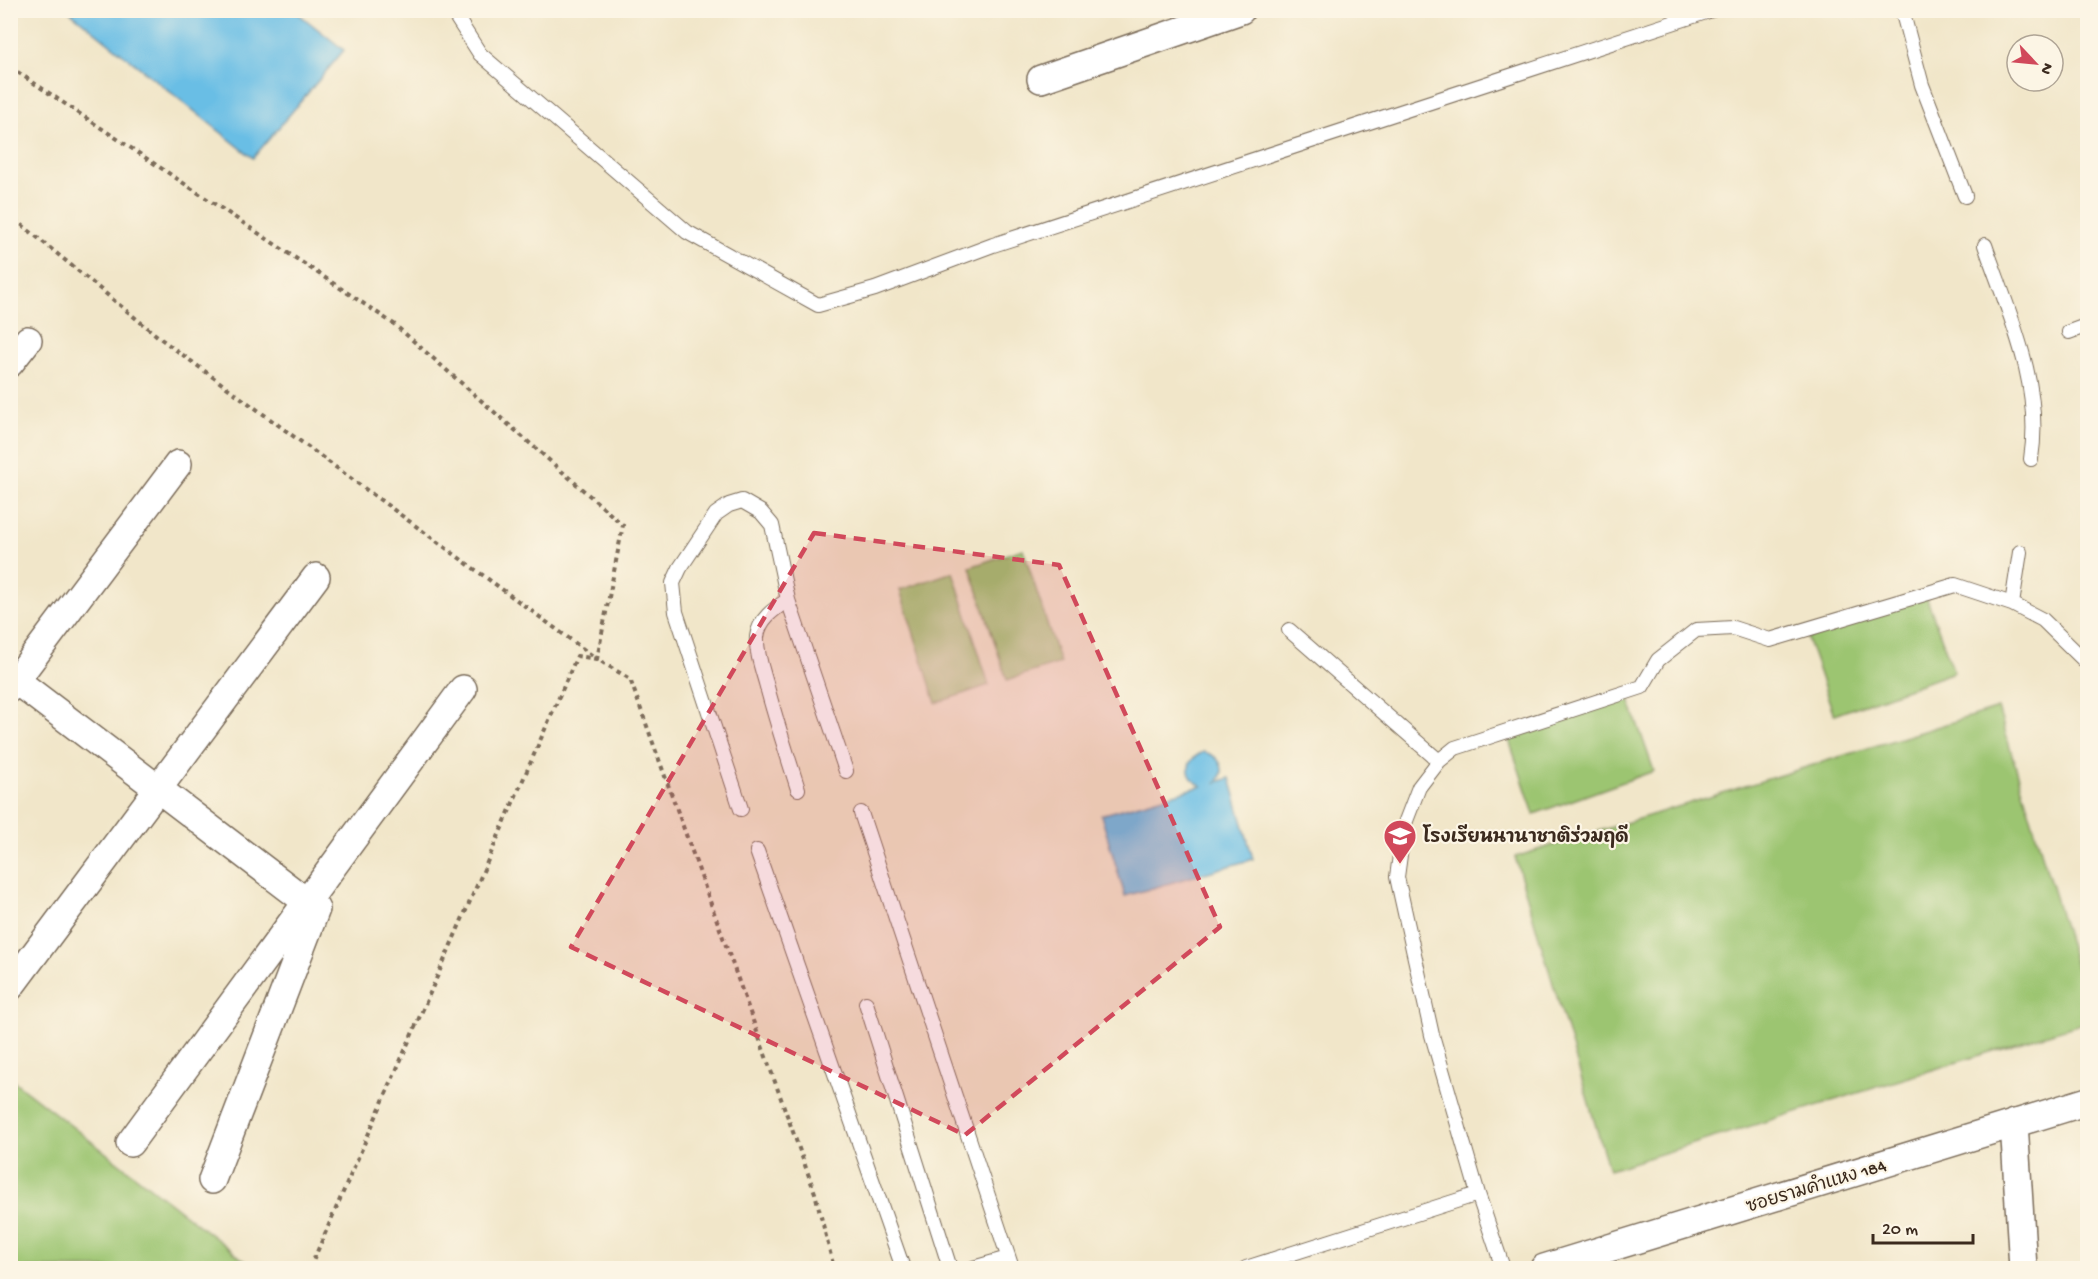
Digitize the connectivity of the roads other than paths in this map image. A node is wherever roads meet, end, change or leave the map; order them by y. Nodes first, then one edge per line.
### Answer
1 (455, 10) edge
2 (1241, 10) edge
3 (1712, 10) edge
4 (1902, 10) edge
5 (1041, 79) dead end
6 (1965, 196) dead end
7 (1985, 245) dead end
8 (2088, 325) edge
9 (2069, 332) dead end
10 (28, 340) dead end
11 (10, 363) edge
12 (2031, 459) dead end
13 (178, 464) dead end
14 (2020, 552) dead end
15 (316, 577) dead end
16 (788, 600) junction
17 (2012, 604) junction
18 (1289, 630) dead end
19 (2088, 664) edge
20 (12, 681) edge
21 (463, 689) dead end
22 (1439, 760) junction
23 (846, 771) dead end
24 (158, 789) junction
25 (798, 789) dead end
26 (741, 809) dead end
27 (861, 813) dead end
28 (757, 851) dead end
29 (307, 902) junction
30 (10, 987) edge
31 (866, 1003) dead end
32 (2088, 1101) edge
33 (2014, 1123) junction
34 (130, 1143) dead end
35 (212, 1180) dead end
36 (1478, 1194) junction
37 (1010, 1263) edge
38 (903, 1269) edge
39 (950, 1269) edge
40 (974, 1269) edge
41 (1246, 1269) edge
42 (1503, 1269) edge
43 (1544, 1269) edge
44 (2023, 1269) edge

1 - 3 lane
2 - 5 street
4 - 6 lane
7 - 12 lane
8 - 9 lane
10 - 11 street
13 - 20 street
14 - 17 lane
15 - 24 street
16 - 23 lane
16 - 25 lane
16 - 26 lane
17 - 19 lane
17 - 22 lane
18 - 22 lane
20 - 24 street
21 - 29 street
22 - 36 lane
24 - 29 street
24 - 30 street
27 - 37 lane
28 - 38 lane
29 - 34 street
29 - 35 street
31 - 39 lane
32 - 33 street, ซอยรามคำแหง 184
33 - 43 street, ซอยรามคำแหง 184
33 - 44 street
36 - 41 lane
36 - 42 lane
37 - 40 lane

